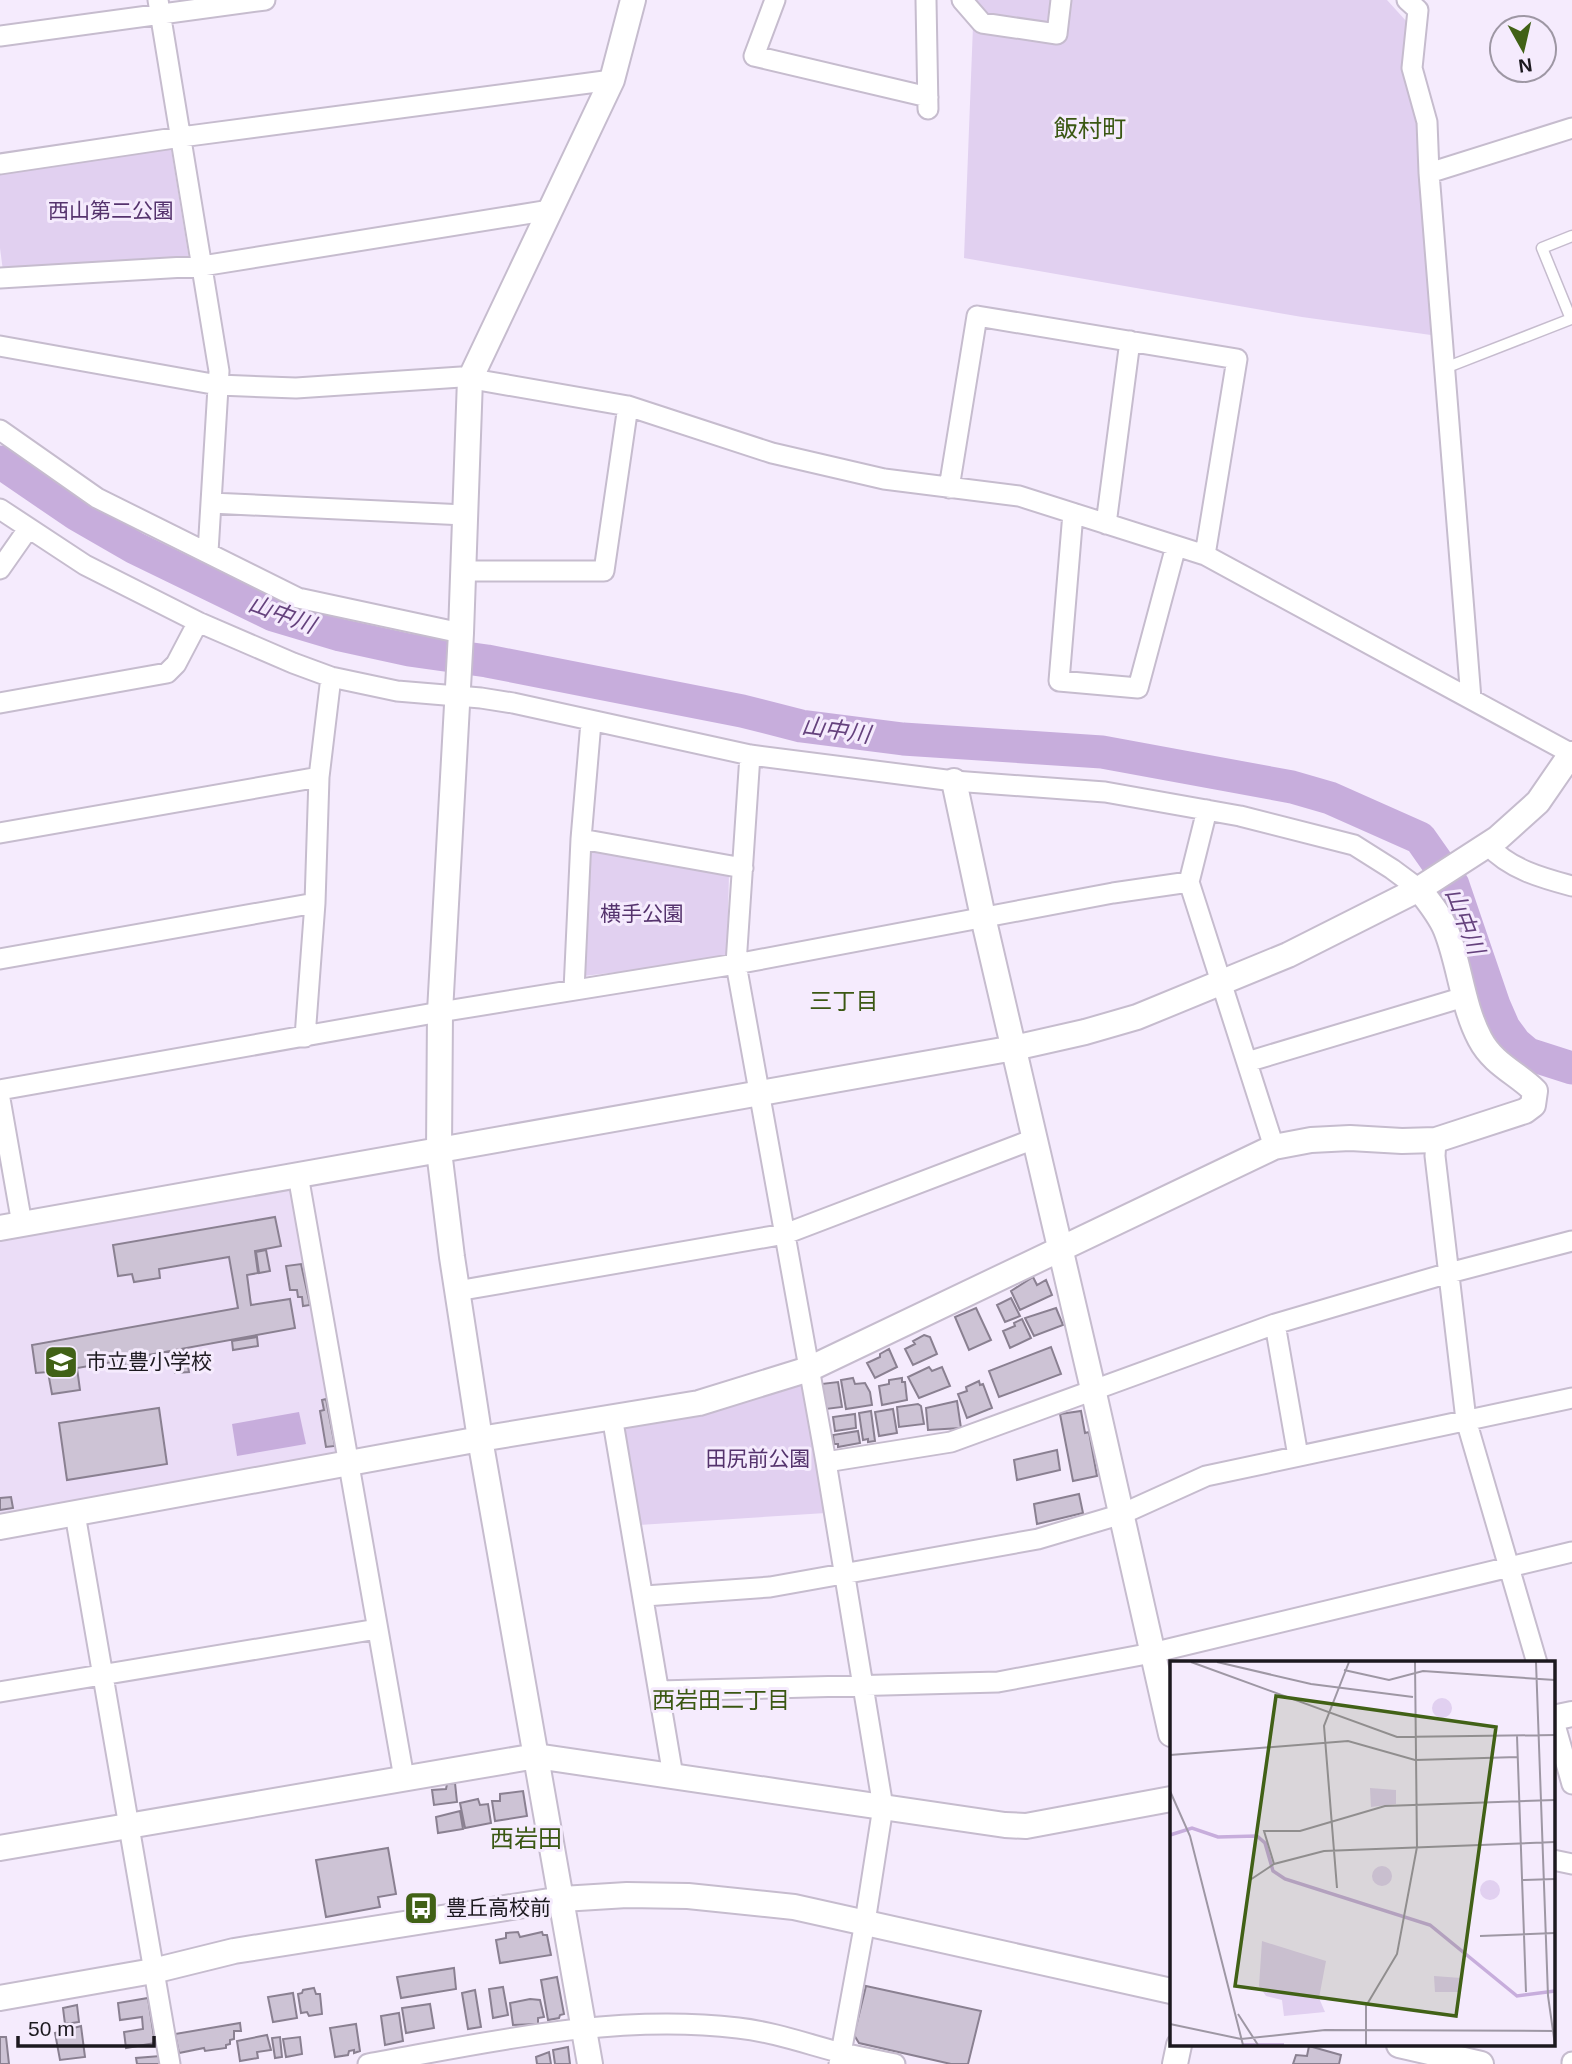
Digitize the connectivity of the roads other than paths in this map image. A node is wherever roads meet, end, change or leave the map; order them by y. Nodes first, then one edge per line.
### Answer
1 (265, 0) edge
2 (633, 0) edge
3 (775, 0) edge
4 (926, 0) edge
5 (962, 0) edge
6 (1061, 0) edge
7 (1407, 0) edge
8 (160, 7) edge
9 (0, 36) edge
10 (612, 80) junction
11 (1572, 128) edge
12 (181, 136) junction
13 (0, 164) edge
14 (1429, 173) junction
15 (550, 210) junction
16 (1572, 236) edge
17 (202, 266) junction
18 (0, 278) edge
19 (1130, 341) junction
20 (0, 346) edge
21 (1445, 368) junction
22 (470, 379) junction
23 (218, 385) junction
24 (628, 406) junction
25 (0, 430) edge
26 (950, 488) junction
27 (211, 503) junction
28 (0, 509) edge
29 (1073, 513) junction
30 (465, 515) junction
31 (1106, 524) junction
32 (28, 529) junction
33 (1175, 546) junction
34 (208, 552) junction
35 (1205, 555) junction
36 (0, 569) edge
37 (463, 571) junction
38 (198, 622) junction
39 (461, 636) junction
40 (331, 677) junction
41 (457, 693) junction
42 (1471, 699) junction
43 (0, 703) edge
44 (591, 722) junction
45 (1572, 754) edge
46 (750, 755) junction
47 (319, 777) junction
48 (954, 781) junction
49 (1207, 810) junction
50 (0, 833) edge
51 (581, 839) junction
52 (1488, 845) junction
53 (743, 868) junction
54 (1189, 882) junction
55 (1572, 886) edge
56 (1419, 889) junction
57 (315, 903) junction
58 (983, 917) junction
59 (0, 959) edge
60 (736, 964) junction
61 (1223, 983) junction
62 (574, 990) junction
63 (1464, 997) junction
64 (440, 1013) junction
65 (304, 1037) junction
66 (1014, 1048) junction
67 (1247, 1062) junction
68 (0, 1090) edge
69 (760, 1093) junction
70 (0, 1098) edge
71 (1034, 1139) junction
72 (1436, 1140) junction
73 (1274, 1147) junction
74 (439, 1150) junction
75 (298, 1175) junction
76 (11, 1226) edge
77 (785, 1234) junction
78 (1572, 1241) edge
79 (1059, 1250) junction
80 (1449, 1273) junction
81 (457, 1291) junction
82 (1275, 1324) junction
83 (809, 1369) junction
84 (1093, 1389) junction
85 (1572, 1398) edge
86 (612, 1416) junction
87 (1466, 1420) junction
88 (480, 1439) junction
89 (1298, 1456) junction
90 (826, 1462) junction
91 (349, 1465) junction
92 (75, 1514) junction
93 (1122, 1514) junction
94 (0, 1527) edge
95 (1572, 1552) edge
96 (1508, 1566) junction
97 (844, 1575) junction
98 (645, 1596) junction
99 (377, 1629) junction
100 (1152, 1653) junction
101 (1535, 1661) edge
102 (102, 1676) junction
103 (865, 1688) junction
104 (659, 1691) junction
105 (0, 1692) edge
106 (1572, 1714) edge
107 (1554, 1718) edge
108 (1554, 1721) edge
109 (1170, 1730) edge
110 (536, 1756) junction
111 (673, 1776) junction
112 (404, 1777) junction
113 (1572, 1783) edge
114 (1170, 1799) edge
115 (883, 1807) junction
116 (128, 1827) junction
117 (0, 1848) edge
118 (1554, 1860) edge
119 (1572, 1864) edge
120 (562, 1899) junction
121 (865, 1923) junction
122 (153, 1971) junction
123 (1170, 1991) edge
124 (0, 1998) edge
125 (584, 2027) junction
126 (1179, 2046) edge
127 (1403, 2046) edge
128 (452, 2056) edge
129 (840, 2058) edge
130 (170, 2064) edge
131 (368, 2064) edge
132 (590, 2064) edge
133 (894, 2064) edge
134 (1175, 2064) edge
135 (1481, 2064) edge

1 - 8 street
2 - 10 street
3 - 4 street
5 - 6 street
7 - 14 street
8 - 9 street
8 - 12 street
10 - 12 street
10 - 15 street
11 - 14 street
12 - 13 street
12 - 17 street
14 - 21 street
15 - 17 street
15 - 22 street
16 - 21 lane
17 - 18 street
17 - 23 street
19 - 26 street
19 - 31 street
19 - 35 street
20 - 23 street
21 - 42 street
22 - 23 street
22 - 24 street
22 - 30 street
23 - 27 street
24 - 26 street
24 - 37 street
25 - 34 street
26 - 29 street
27 - 30 street
27 - 34 street
28 - 32 street
29 - 31 street
29 - 33 street
30 - 37 street
31 - 33 street
32 - 36 street
32 - 38 street
33 - 35 street
34 - 39 street
35 - 42 street
37 - 39 street
38 - 40 street
38 - 43 street
39 - 41 street
40 - 41 street
40 - 47 street
41 - 44 street
41 - 64 street
42 - 45 street
44 - 46 street
44 - 51 street
45 - 52 street
46 - 48 street
46 - 53 street
47 - 50 street
47 - 57 street
48 - 49 street
48 - 58 street
49 - 54 street
49 - 56 street
51 - 53 street
51 - 62 street
52 - 55 street
52 - 56 street
53 - 60 street
54 - 58 street
54 - 61 street
56 - 61 street
56 - 63 street
57 - 59 street
57 - 65 street
58 - 60 street
58 - 66 street
60 - 62 street
60 - 69 street
61 - 66 street
61 - 67 street
62 - 64 street
63 - 67 street
63 - 72 street
64 - 65 street
64 - 74 street
65 - 68 street
66 - 69 street
66 - 71 street
67 - 73 street
69 - 74 street
69 - 77 street
70 - 76 street
71 - 77 street
71 - 79 street
72 - 73 street
72 - 80 street
73 - 79 street
74 - 75 street
74 - 81 street
75 - 76 street
75 - 91 street
77 - 81 street
77 - 83 street
78 - 80 street
79 - 83 street
79 - 84 street
80 - 82 street
80 - 87 street
81 - 88 street
82 - 84 street
82 - 89 street
83 - 86 street
83 - 90 street
84 - 90 street
84 - 93 street
85 - 87 street
86 - 88 street
86 - 98 street
87 - 89 street
87 - 96 street
88 - 91 street
88 - 110 street
89 - 93 street
90 - 97 street
91 - 92 street
91 - 99 street
92 - 94 street
92 - 102 street
93 - 97 street
93 - 100 street
95 - 96 street
96 - 100 street
96 - 101 street
97 - 98 street
97 - 103 street
98 - 104 street
99 - 102 street
99 - 112 street
100 - 103 street
100 - 109 street
102 - 105 street
102 - 116 street
103 - 104 street
103 - 115 street
104 - 111 street
106 - 107 street
108 - 113 street
110 - 111 street
110 - 112 street
110 - 120 street
111 - 115 street
112 - 116 street
114 - 115 street
115 - 121 street
116 - 117 street
116 - 122 street
118 - 119 street
120 - 121 street
120 - 122 street
120 - 125 street
121 - 123 street
121 - 129 street
122 - 124 street
122 - 130 street
125 - 128 street
125 - 129 street
125 - 132 street
126 - 134 street
127 - 135 street
128 - 131 street
129 - 133 street

